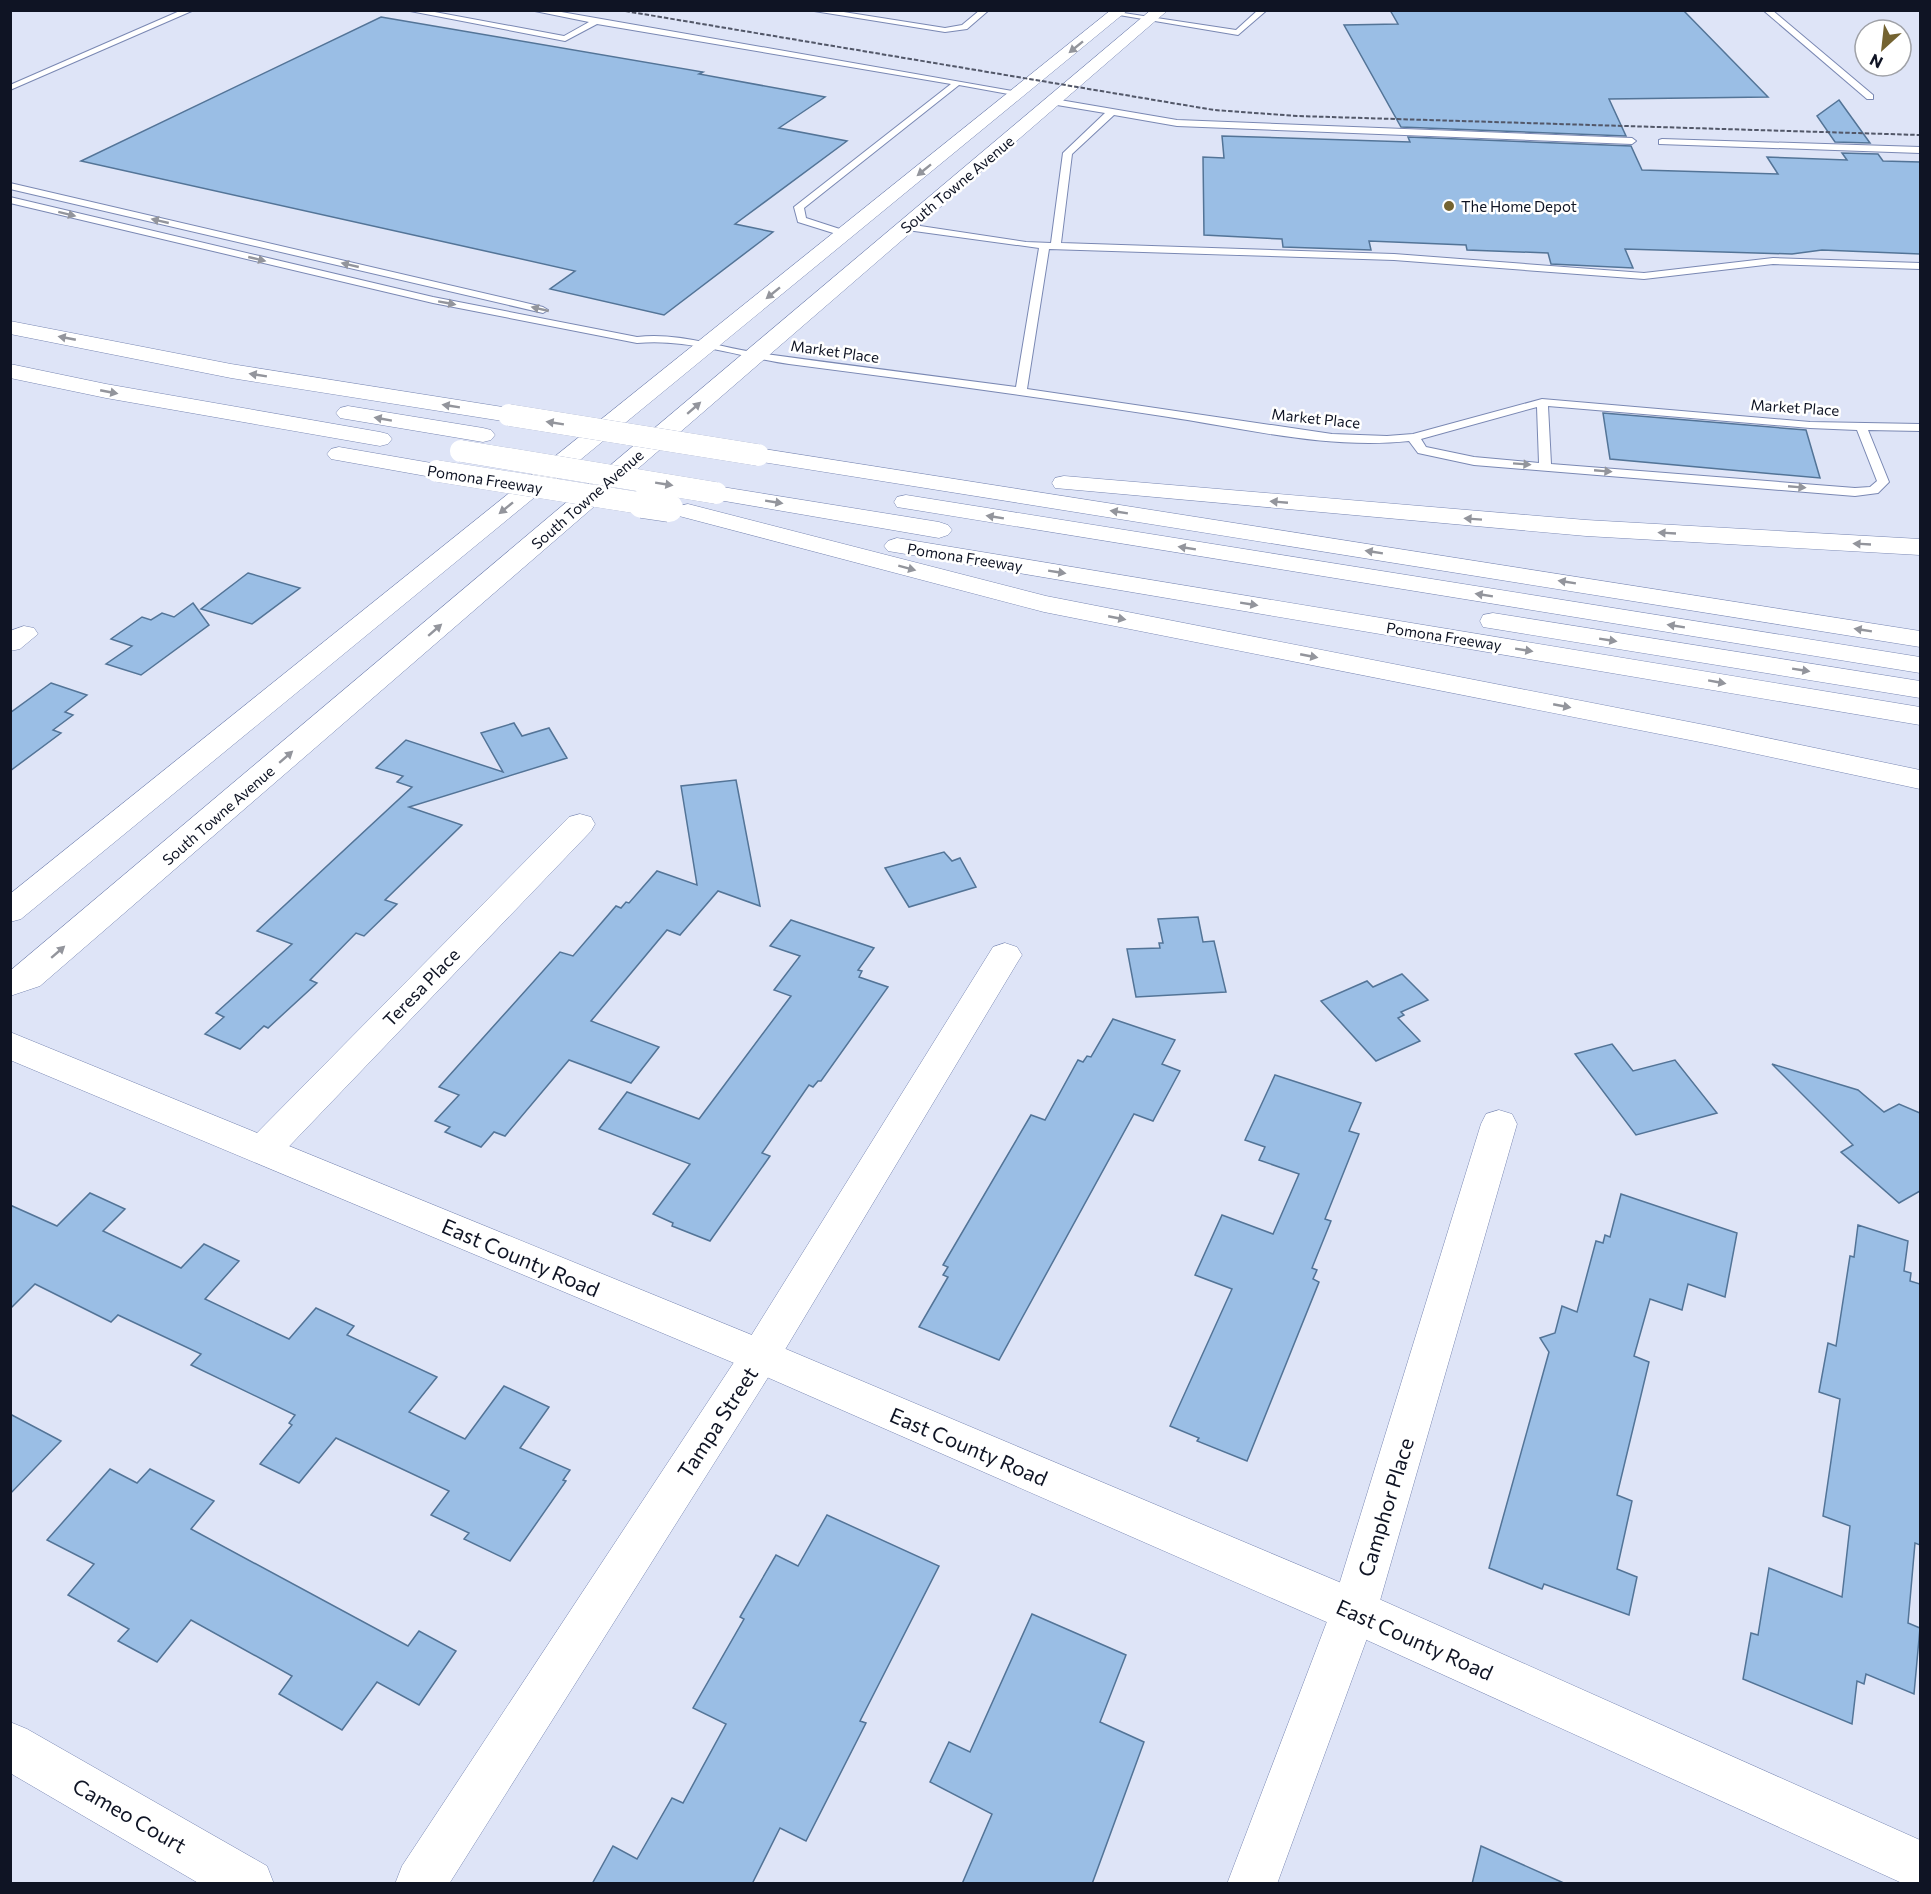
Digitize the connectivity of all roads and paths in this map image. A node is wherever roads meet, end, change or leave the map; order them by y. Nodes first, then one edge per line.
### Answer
1 (190, 10) edge
2 (409, 10) edge
3 (534, 10) edge
4 (812, 10) edge
5 (985, 10) edge
6 (1263, 10) edge
7 (1767, 10) edge
8 (1119, 12) edge
9 (1155, 15) edge
10 (596, 21) junction
11 (958, 82) junction
12 (10, 88) edge
13 (1020, 93) junction
14 (1870, 97) dead end
15 (1054, 102) junction
16 (1112, 112) junction
17 (1632, 141) dead end
18 (1662, 142) dead end
19 (1920, 150) edge
20 (10, 186) edge
21 (10, 200) edge
22 (907, 227) junction
23 (846, 234) junction
24 (1051, 245) junction
25 (1920, 266) edge
26 (603, 321) dead end
27 (10, 327) edge
28 (636, 328) dead end
29 (656, 338) junction
30 (708, 345) junction
31 (10, 351) edge
32 (755, 356) junction
33 (10, 371) edge
34 (10, 388) edge
35 (1021, 391) junction
36 (1542, 402) junction
37 (1861, 426) junction
38 (1920, 428) edge
39 (1414, 437) junction
40 (758, 455) junction
41 (1545, 465) junction
42 (688, 511) junction
43 (1920, 547) edge
44 (1920, 639) edge
45 (1920, 665) edge
46 (1920, 690) edge
47 (1920, 716) edge
48 (1920, 780) edge
49 (580, 824) dead end
50 (10, 911) edge
51 (1005, 955) dead end
52 (10, 984) edge
53 (10, 1045) edge
54 (1499, 1124) dead end
55 (263, 1150) junction
56 (760, 1356) junction
57 (1354, 1611) junction
58 (10, 1746) edge
59 (1920, 1865) edge
60 (249, 1884) edge
61 (420, 1884) edge
62 (1252, 1884) edge

1 - 12 lane
2 - 10 lane
3 - 10 lane
4 - 5 lane
6 - 9 lane
7 - 14 lane
8 - 9 lane
8 -> 13 main road, South Towne Avenue
9 - 15 main road, South Towne Avenue
10 - 11 lane
11 - 13 lane
11 - 23 lane
13 -> 23 main road, South Towne Avenue
15 - 16 lane
15 - 22 main road, South Towne Avenue
16 - 17 lane
16 - 24 lane
18 - 19 lane
26 -> 20 lane
21 -> 29 lane
22 - 24 lane
22 - 32 main road, South Towne Avenue
23 -> 30 main road, South Towne Avenue
24 - 25 lane
24 - 35 lane
40 -> 27 main road, bridge
28 - 29 lane
29 - 30 lane, Market Place
30 - 32 lane, Market Place
30 -> 50 main road, South Towne Avenue
45 -> 31 main road
32 - 35 lane, Market Place
52 -> 32 main road, South Towne Avenue
33 -> 46 main road, bridge
34 - 42 main road, Pomona Freeway, bridge
35 - 39 lane, Market Place
36 - 37 lane, Market Place
36 - 39 lane, Market Place
36 - 41 lane
37 - 38 lane, Market Place
41 -> 37 lane
39 -> 41 lane
43 -> 40 main road
44 -> 40 main road
42 -> 47 main road, Pomona Freeway
42 -> 48 main road
49 - 55 main road, Teresa Place
51 - 56 main road, Tampa Street
53 - 55 main road, East County Road
54 - 57 main road, Camphor Place
55 - 56 main road, East County Road
56 - 57 main road, East County Road
56 - 61 main road, Tampa Street
57 - 59 main road, East County Road
57 - 62 main road, Camphor Place
58 - 60 main road, Cameo Court

